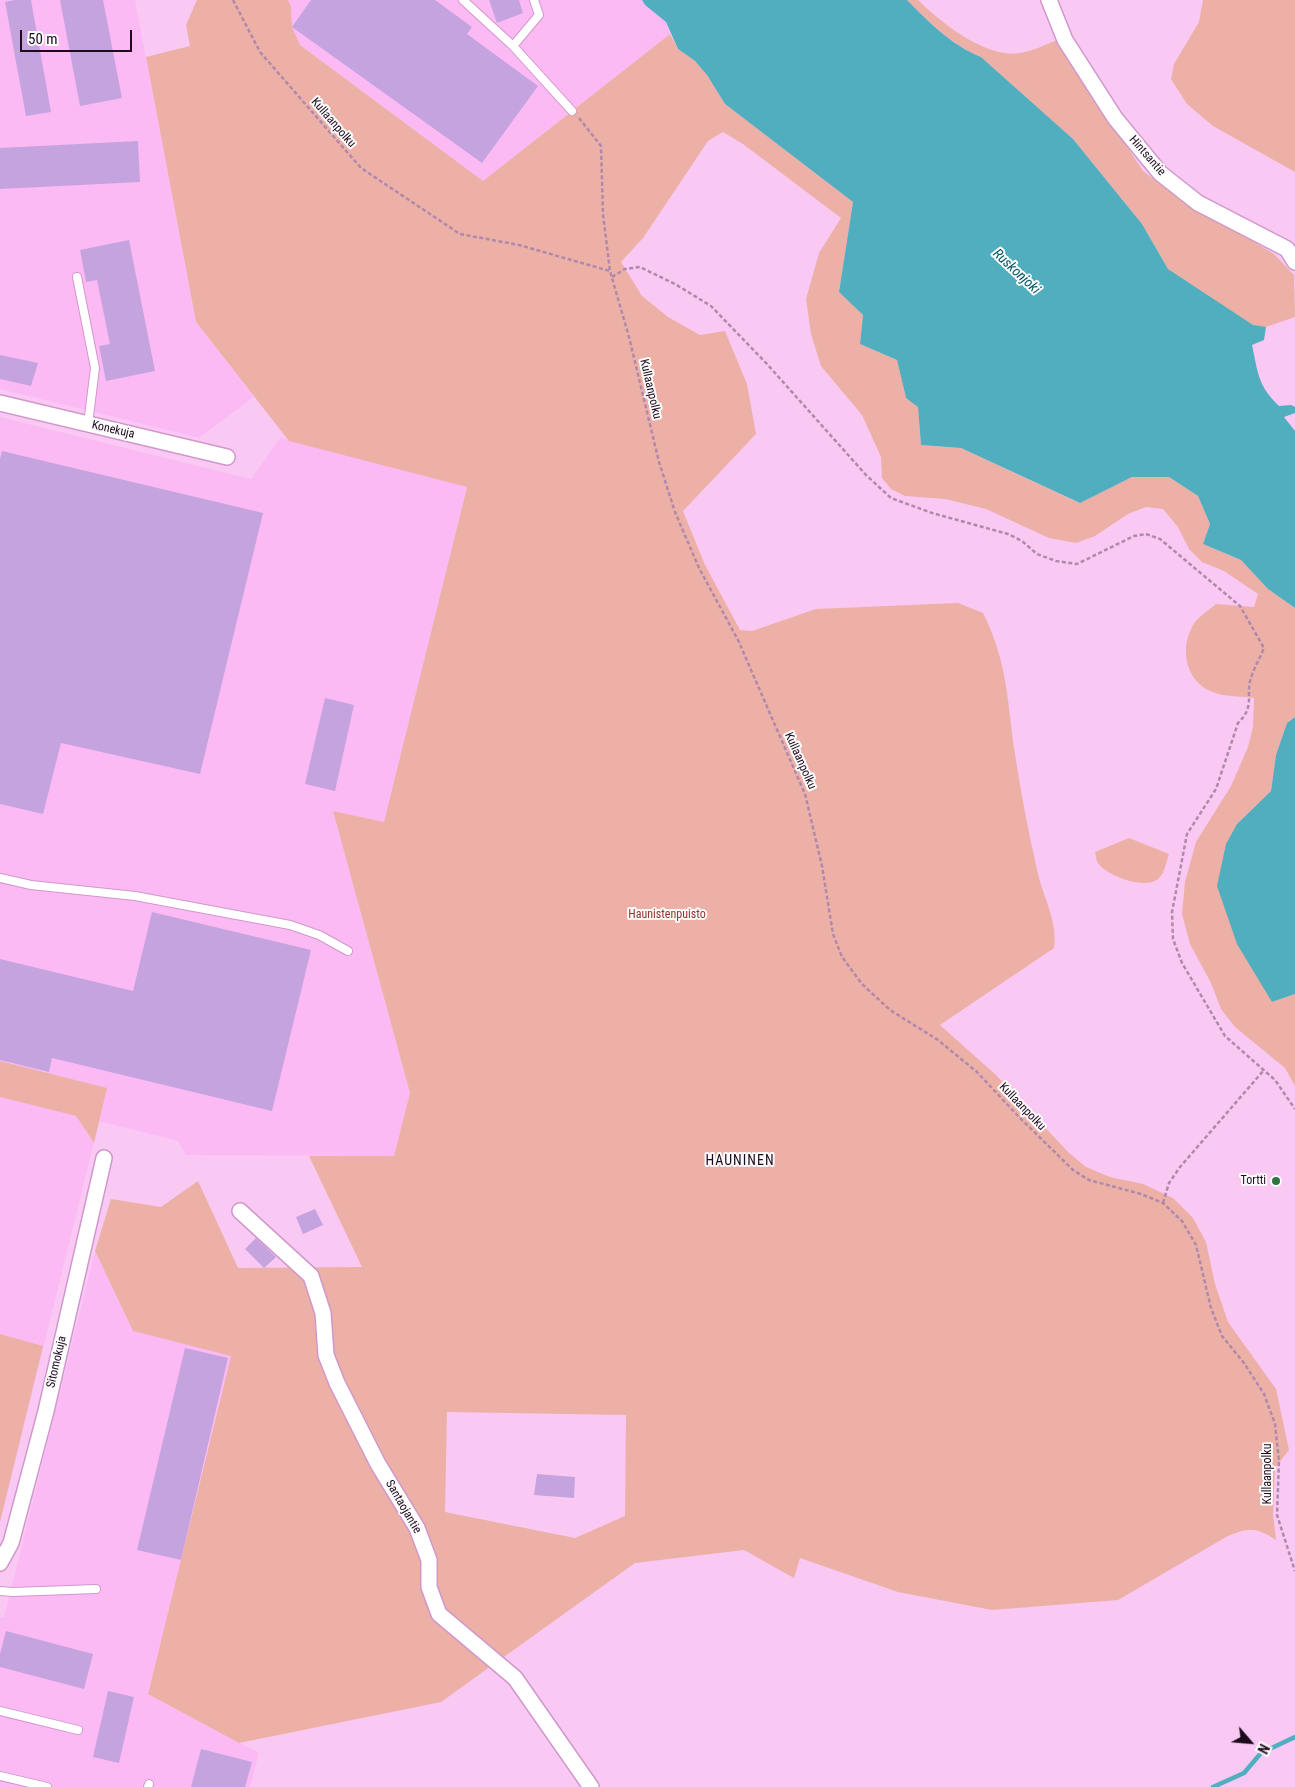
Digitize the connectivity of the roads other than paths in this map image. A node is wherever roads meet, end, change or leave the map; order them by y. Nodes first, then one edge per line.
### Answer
1 (463, 0) edge
2 (534, 0) edge
3 (1049, 0) edge
4 (513, 46) junction
5 (572, 111) road end
6 (1291, 247) edge
7 (1295, 262) edge
8 (77, 277) dead end
9 (0, 403) edge
10 (88, 424) junction
11 (227, 456) dead end
12 (0, 878) edge
13 (348, 950) dead end
14 (104, 1158) dead end
15 (240, 1211) dead end
16 (0, 1563) edge
17 (96, 1589) dead end
18 (0, 1591) edge
19 (0, 1711) edge
20 (78, 1730) dead end
21 (0, 1776) edge
22 (47, 1787) edge
23 (592, 1787) edge

1 - 4 lane
2 - 4 lane
3 - 6 street, Hintsantie
4 - 5 lane
6 - 7 street, Hintsantie
8 - 10 lane
9 - 10 street, Konekuja
10 - 11 street, Konekuja
12 - 13 lane
14 - 16 street, Sitomokuja
15 - 23 street, Santaojantie
17 - 18 lane
19 - 20 lane
21 - 22 lane

